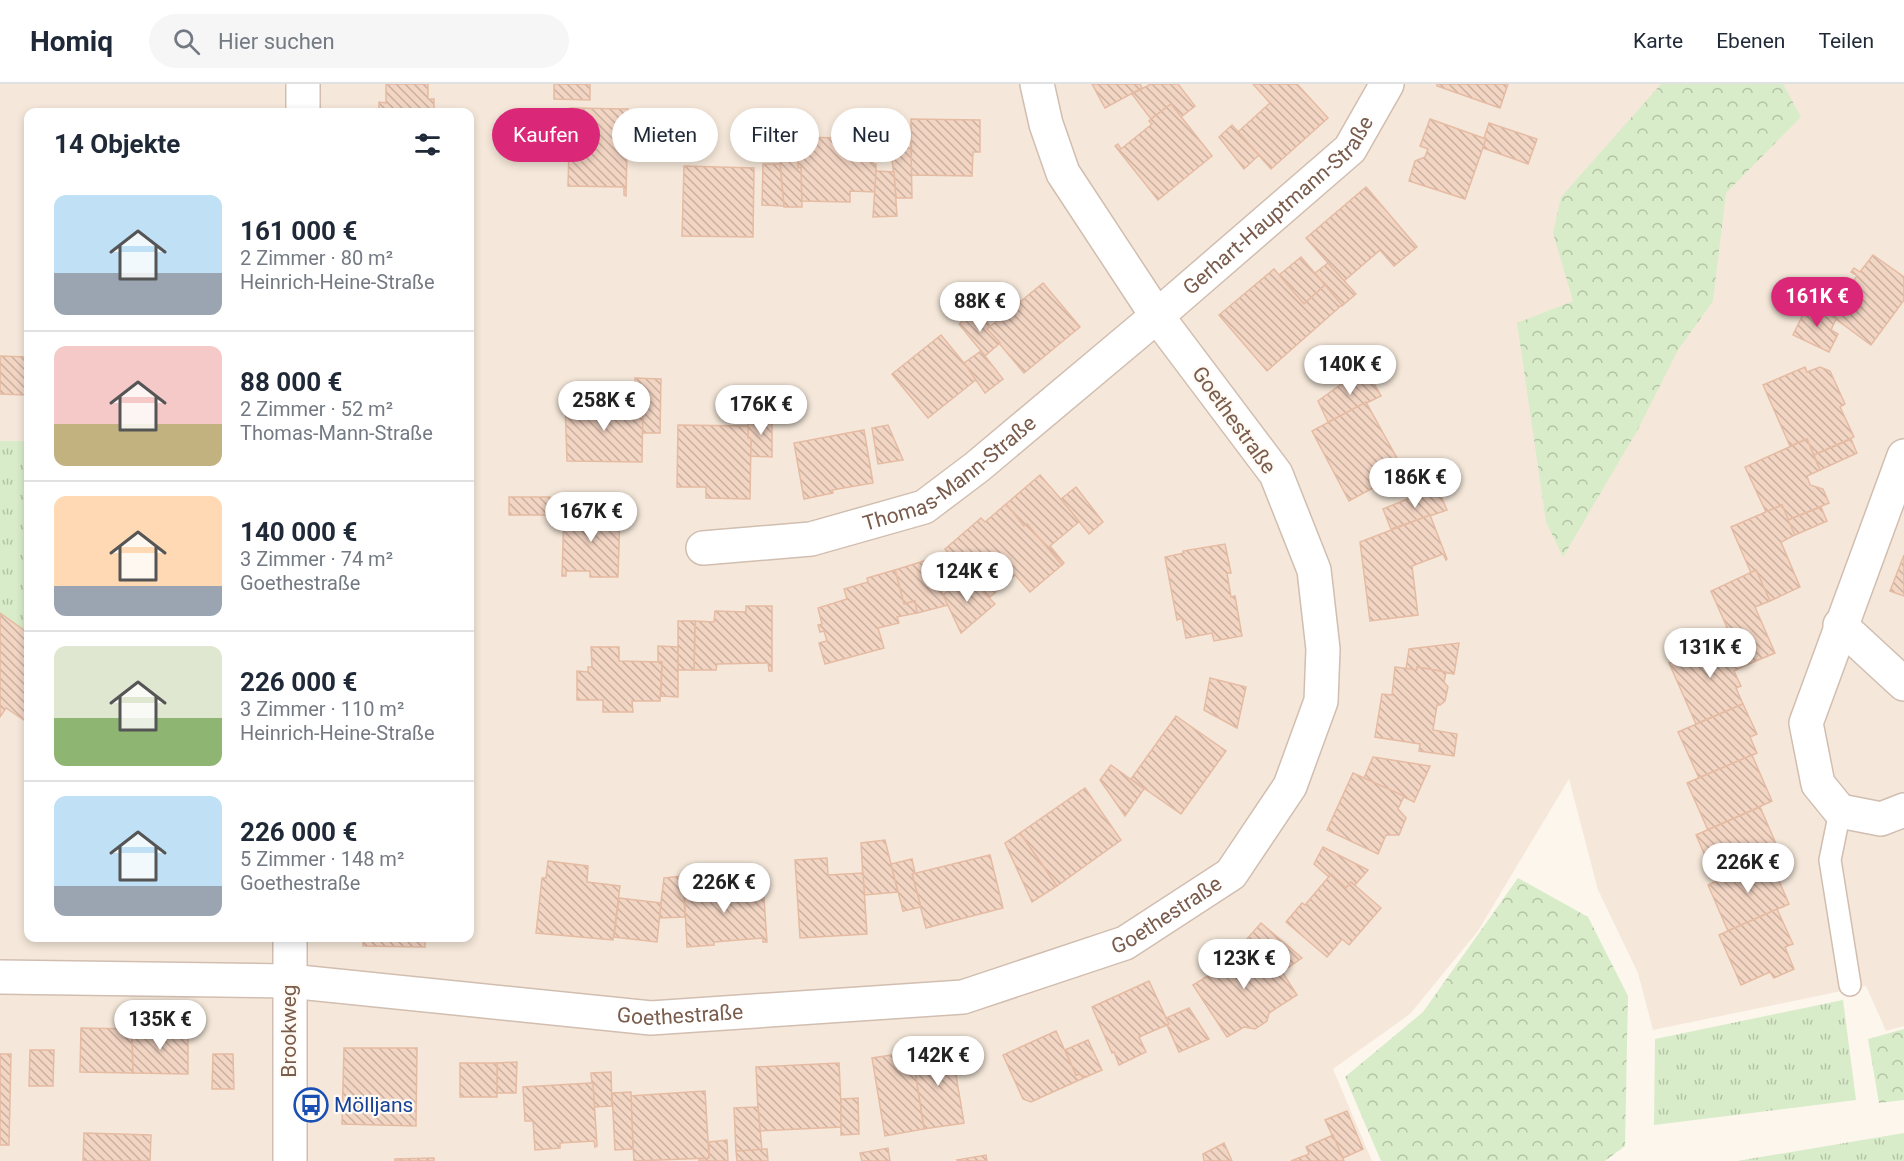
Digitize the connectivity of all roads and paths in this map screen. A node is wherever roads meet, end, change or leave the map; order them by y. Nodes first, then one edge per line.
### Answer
1 (303, 84) edge
2 (1037, 84) edge
3 (1387, 84) edge
4 (303, 108) edge
5 (1157, 316) junction
6 (1904, 456) edge
7 (703, 548) dead end
8 (1840, 625) junction
9 (1904, 684) edge
10 (1904, 810) edge
11 (1840, 812) junction
12 (290, 942) edge
13 (0, 977) edge
14 (290, 981) junction
15 (1851, 985) dead end
16 (290, 1161) edge

1 - 4 street
2 - 5 street, Goethestraße
3 - 5 street, Gerhart-Hauptmann-Straße
5 - 7 street, Thomas-Mann-Straße
5 - 14 street, Goethestraße
6 - 8 street
8 - 9 street
8 - 11 street
10 - 11 street
11 - 15 lane
12 - 14 street, Brookweg
13 - 14 street, Goethestraße
14 - 16 street, Brookweg

